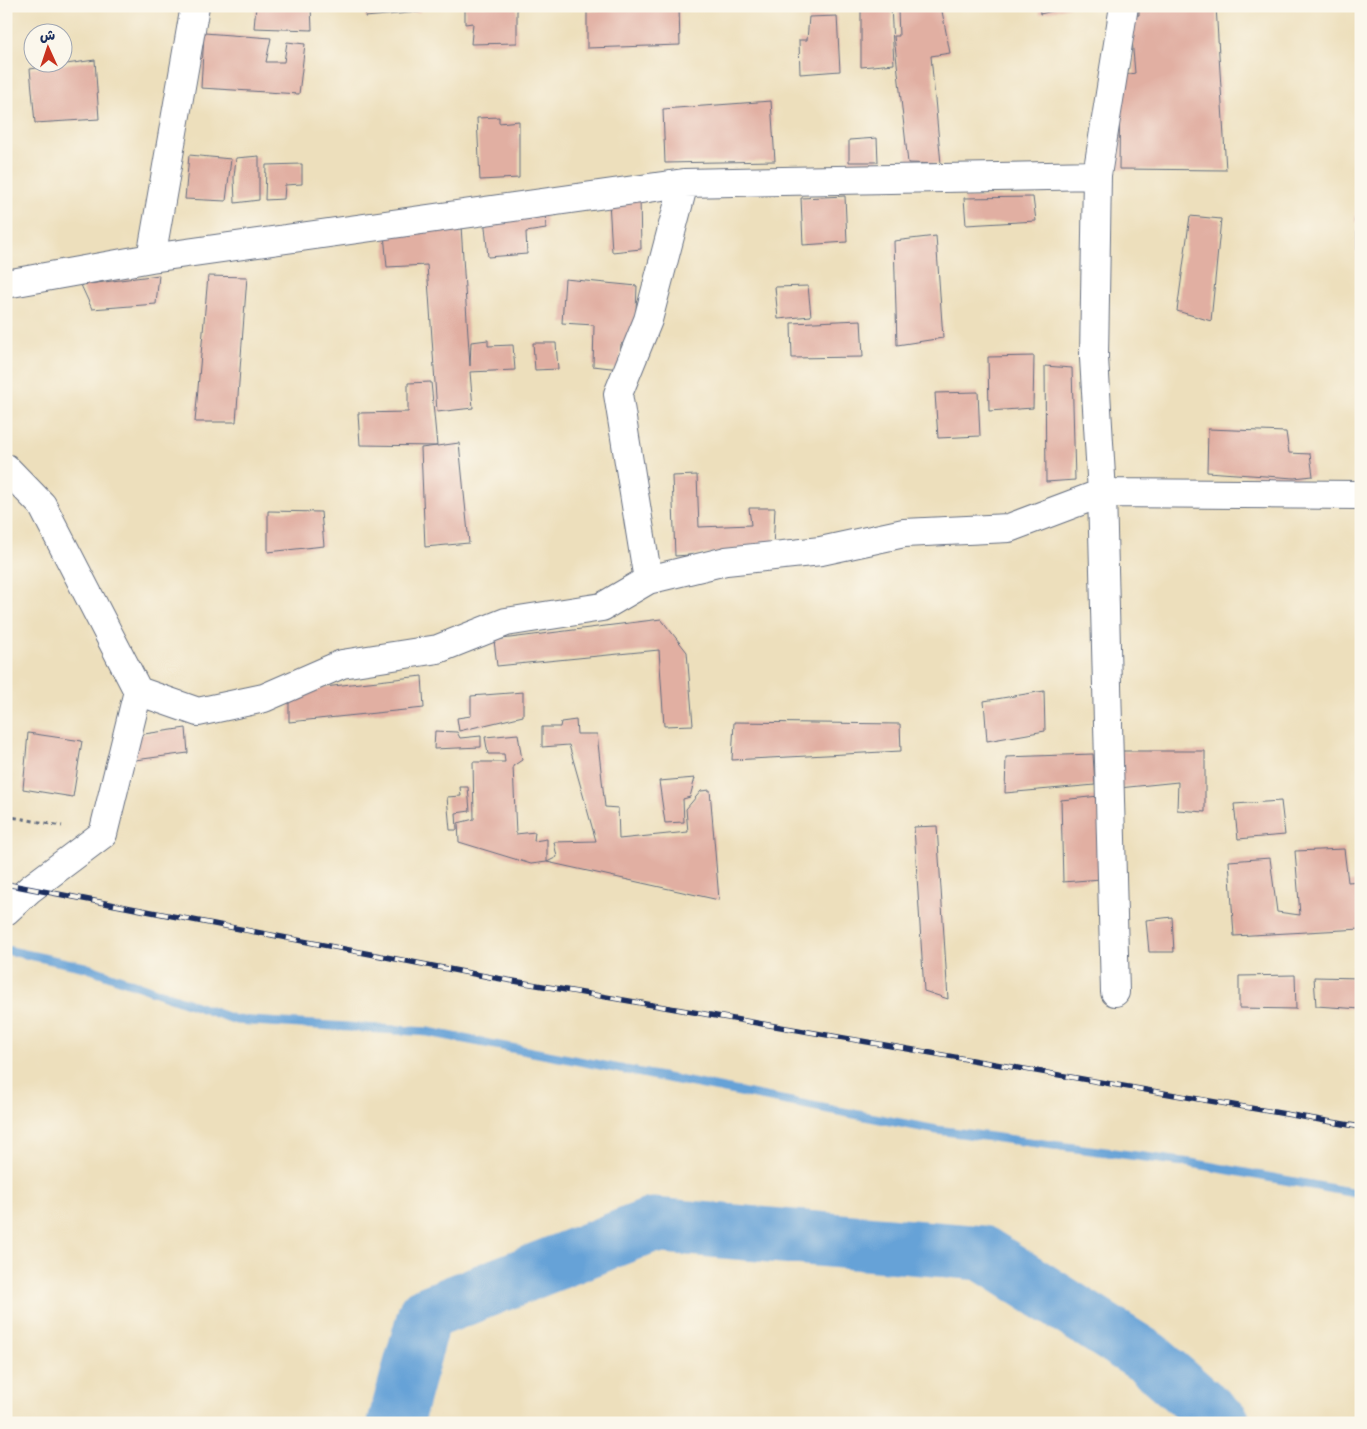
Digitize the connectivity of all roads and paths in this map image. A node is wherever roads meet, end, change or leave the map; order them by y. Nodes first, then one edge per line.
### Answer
1 (195, 6) edge
2 (1124, 6) edge
3 (1097, 175) junction
4 (684, 183) junction
5 (151, 258) junction
6 (6, 284) edge
7 (6, 468) edge
8 (1102, 493) junction
9 (1361, 495) edge
10 (648, 580) junction
11 (138, 691) junction
12 (6, 816) edge
13 (103, 834) junction
14 (6, 911) edge
15 (1115, 992) dead end

1 - 5 street
2 - 3 street
3 - 4 street
3 - 8 street
4 - 5 street
4 - 10 street
5 - 6 street
7 - 11 street
8 - 9 street
8 - 10 street
8 - 15 street
10 - 11 street
11 - 13 street
12 - 13 path
13 - 14 street

